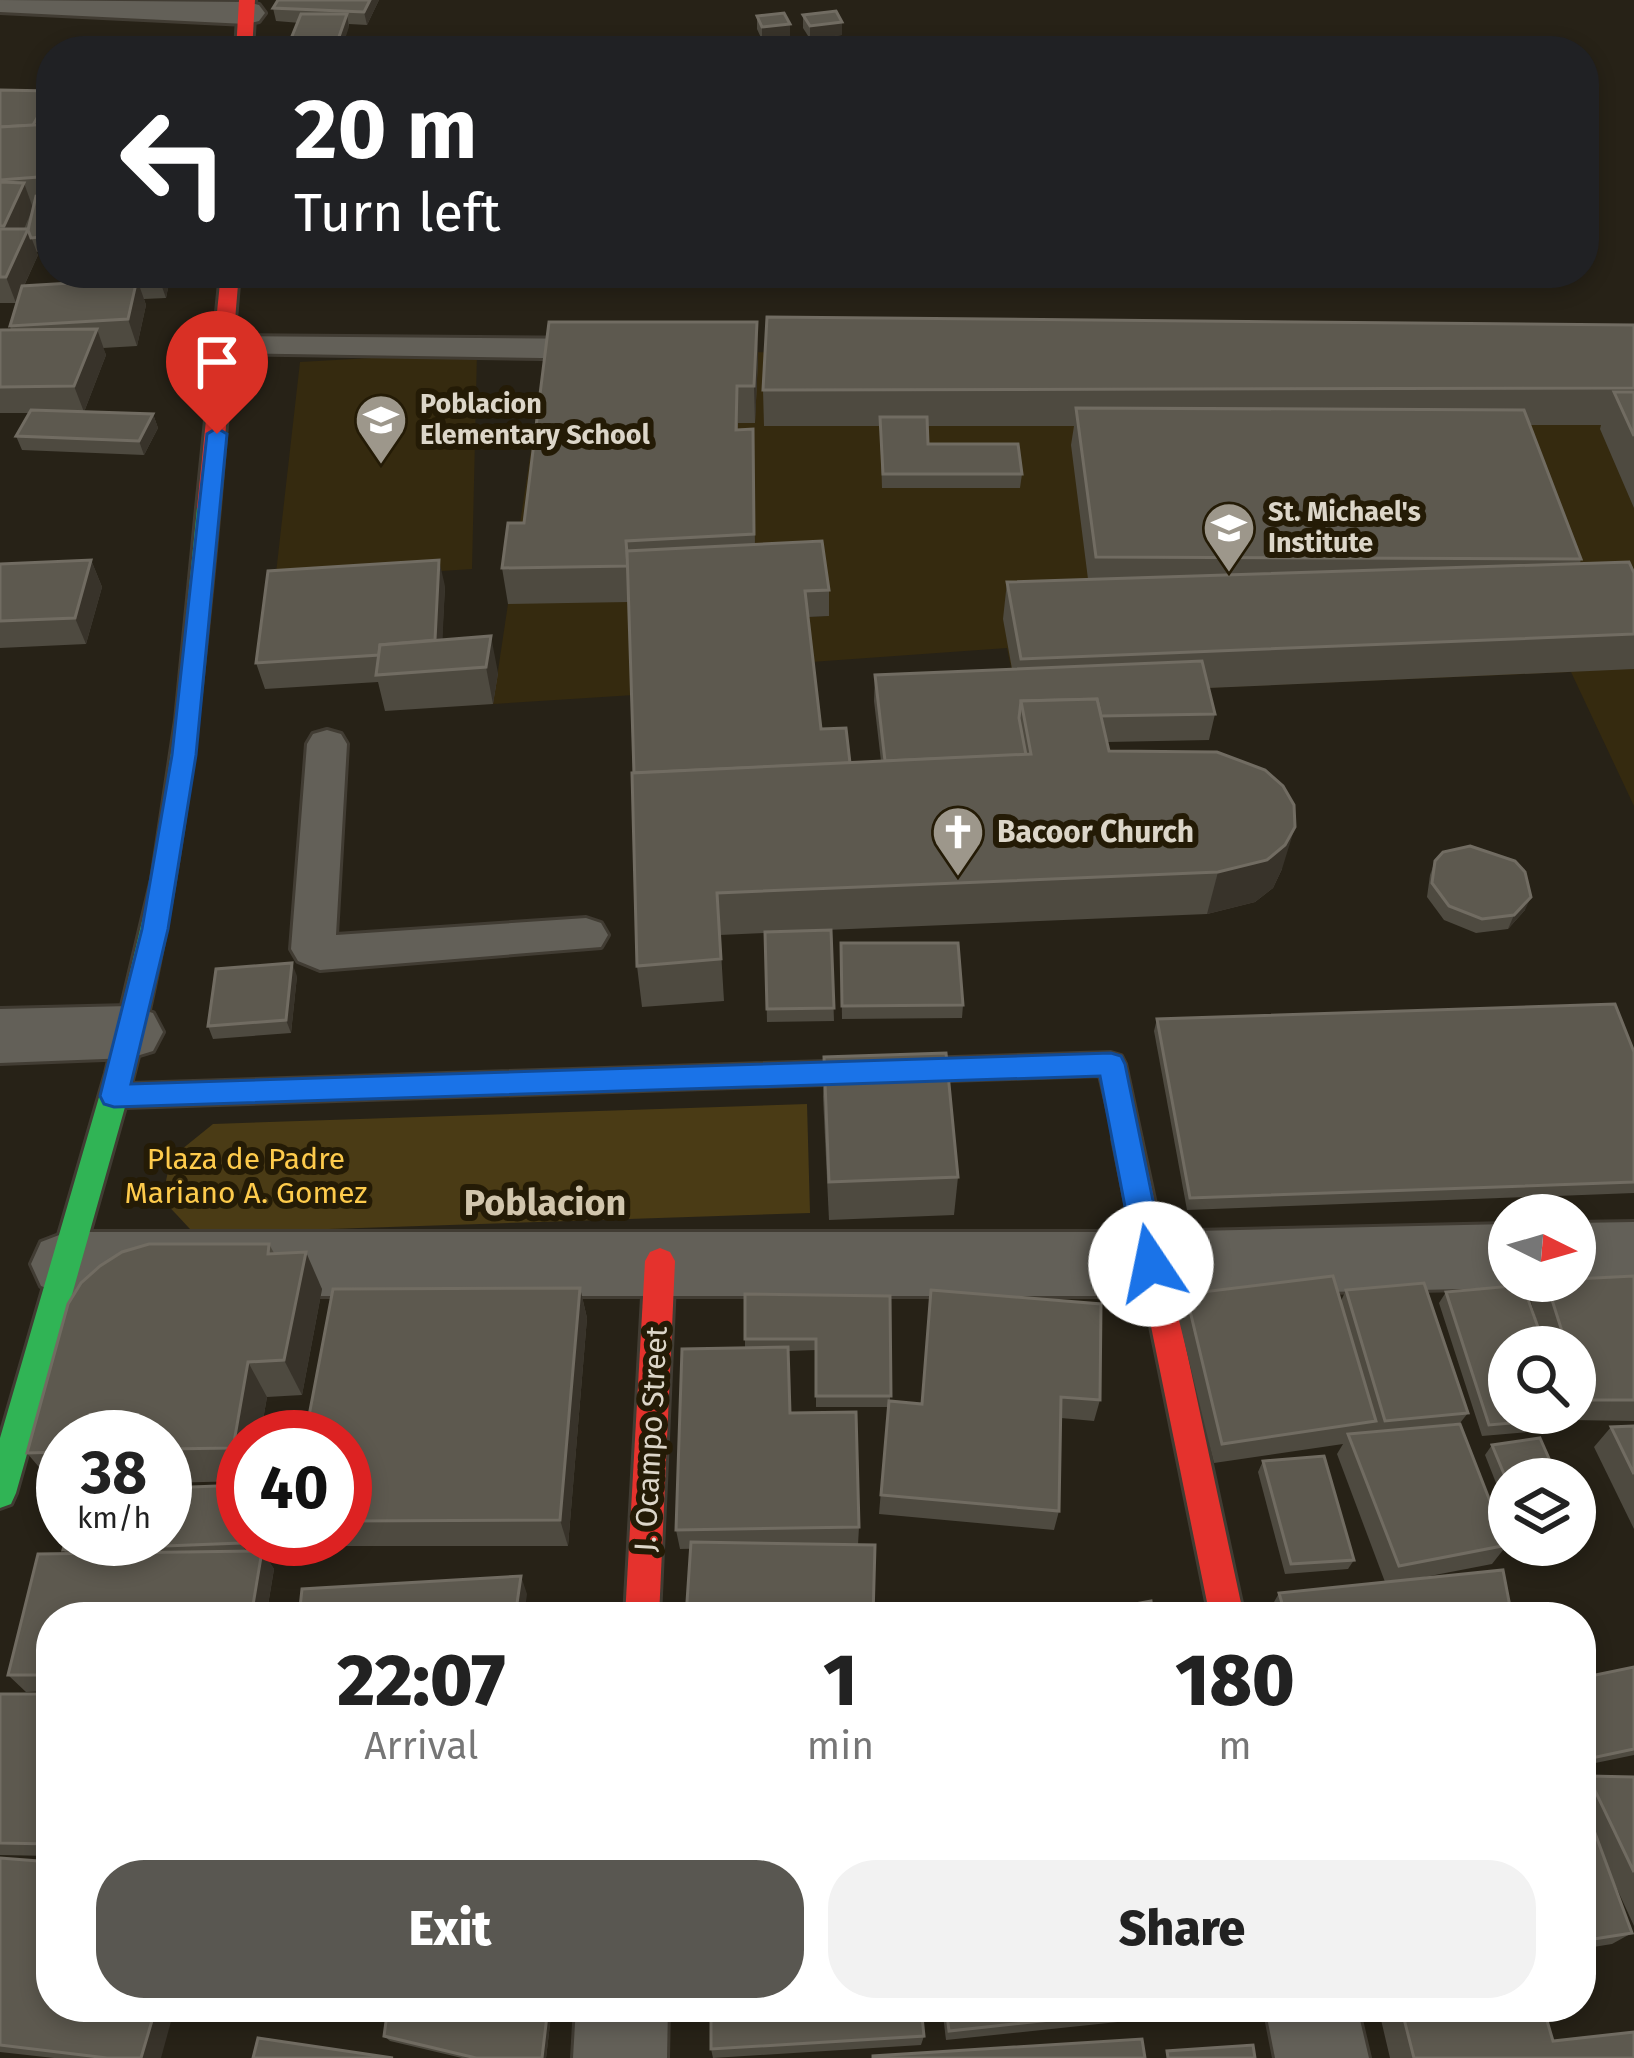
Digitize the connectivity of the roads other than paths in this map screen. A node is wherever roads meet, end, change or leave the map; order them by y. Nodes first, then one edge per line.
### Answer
1 (12, 13) edge
2 (246, 21) edge
3 (229, 288) edge
4 (226, 346) junction
5 (628, 349) edge
6 (327, 744) dead end
7 (586, 935) dead end
8 (130, 1032) junction
9 (0, 1036) edge
10 (114, 1096) junction
11 (1634, 1253) edge
12 (1596, 1254) edge
13 (1488, 1256) edge
14 (660, 1261) junction
15 (67, 1264) junction
16 (1151, 1264) junction
17 (0, 1493) edge
18 (643, 1602) edge
19 (1224, 1602) edge
20 (621, 2022) edge
21 (1314, 2022) edge
22 (620, 2058) edge
23 (1322, 2058) edge

1 - 2 street
3 - 4 main road
4 - 5 lane
4 - 8 main road
6 - 7 lane
8 - 9 street
8 - 10 main road
10 - 15 main road
10 - 16 main road
11 - 12 street
13 - 16 street
14 - 15 street
14 - 16 street
14 - 18 main road, J. Ocampo Street
15 - 17 main road
16 - 19 main road
20 - 22 street
21 - 23 street

